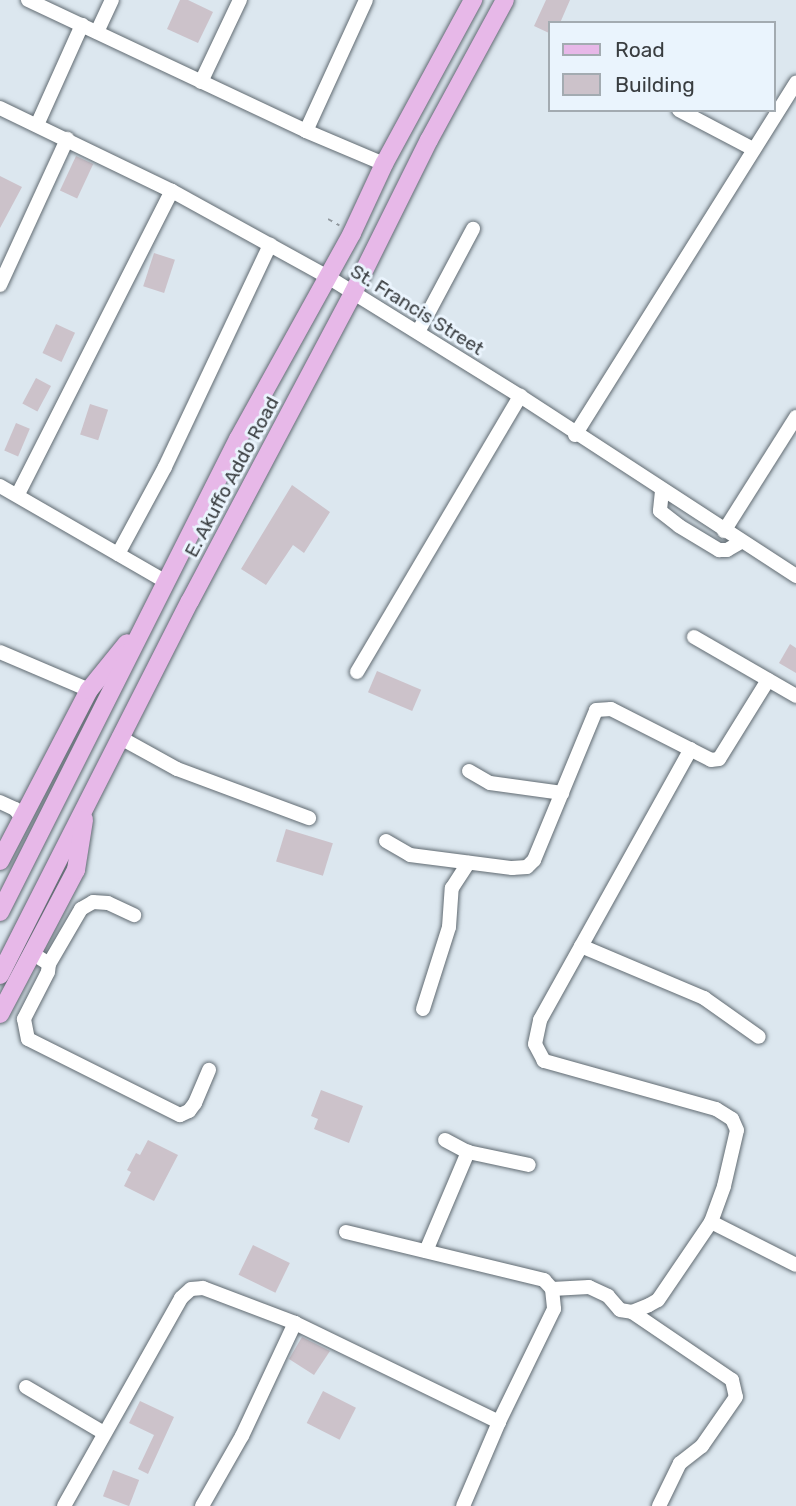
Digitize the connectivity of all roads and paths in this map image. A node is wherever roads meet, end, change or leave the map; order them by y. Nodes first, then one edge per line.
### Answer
1 (28, 0) edge
2 (112, 0) edge
3 (240, 0) edge
4 (366, 0) edge
5 (473, 0) edge
6 (505, 0) edge
7 (82, 25) junction
8 (97, 32) junction
9 (201, 82) junction
10 (796, 83) edge
11 (0, 108) edge
12 (682, 112) edge
13 (37, 125) junction
14 (306, 131) junction
15 (67, 139) junction
16 (754, 149) junction
17 (384, 164) junction
18 (172, 191) junction
19 (473, 229) dead end
20 (270, 245) junction
21 (328, 277) junction
22 (0, 285) edge
23 (353, 293) junction
24 (418, 332) junction
25 (520, 396) junction
26 (796, 417) edge
27 (575, 435) junction
28 (0, 486) edge
29 (662, 491) junction
30 (18, 494) junction
31 (724, 531) junction
32 (741, 542) junction
33 (118, 554) junction
34 (796, 576) edge
35 (166, 582) junction
36 (147, 618) junction
37 (694, 637) dead end
38 (0, 652) edge
39 (357, 672) dead end
40 (768, 680) junction
41 (89, 690) junction
42 (796, 696) edge
43 (120, 737) junction
44 (691, 749) junction
45 (469, 771) dead end
46 (562, 793) junction
47 (87, 802) junction
48 (0, 803) edge
49 (22, 818) junction
50 (309, 818) dead end
51 (386, 841) dead end
52 (0, 861) edge
53 (468, 863) junction
54 (0, 912) edge
55 (134, 915) dead end
56 (581, 946) junction
57 (32, 953) junction
58 (49, 964) junction
59 (0, 975) edge
60 (423, 1009) dead end
61 (0, 1014) edge
62 (759, 1037) dead end
63 (209, 1070) dead end
64 (445, 1140) dead end
65 (468, 1152) junction
66 (529, 1165) dead end
67 (711, 1222) junction
68 (346, 1232) dead end
69 (426, 1251) junction
70 (796, 1265) edge
71 (552, 1289) junction
72 (632, 1312) junction
73 (295, 1323) junction
74 (26, 1387) dead end
75 (499, 1422) junction
76 (104, 1433) junction
77 (64, 1506) edge
78 (202, 1506) edge
79 (463, 1506) edge
80 (659, 1506) edge

1 - 7 street
2 - 8 street
3 - 9 street
4 - 14 street
5 - 17 main road, E. Akuffo Addo Road
6 - 23 main road, E. Akuffo Addo Road
7 - 8 street
7 - 13 street
8 - 9 street
9 - 14 street
10 - 16 street
11 - 13 street, St. Francis Street
12 - 16 street
13 - 15 street, St. Francis Street
14 - 17 street
15 - 18 street, St. Francis Street
15 - 22 street
16 - 27 street
17 - 21 main road, E. Akuffo Addo Road
18 - 20 street, St. Francis Street
18 - 30 street
19 - 24 street
20 - 21 street, St. Francis Street
20 - 33 street
21 - 23 street, St. Francis Street
21 - 35 main road, E. Akuffo Addo Road
23 - 24 street, St. Francis Street
23 - 43 main road, E. Akuffo Addo Road
24 - 25 street, St. Francis Street
25 - 27 street, St. Francis Street
25 - 39 street
26 - 31 street
27 - 29 street, St. Francis Street
28 - 30 street
29 - 31 street, St. Francis Street
29 - 32 street
30 - 33 street
31 - 32 street, St. Francis Street
32 - 34 street, St. Francis Street
33 - 35 street
35 - 36 main road, E. Akuffo Addo Road
36 - 41 main road
36 - 54 main road, E. Akuffo Addo Road
37 - 40 street
38 - 41 street
40 - 42 street
40 - 44 street
41 - 49 main road
43 - 47 main road, E. Akuffo Addo Road
43 - 50 street
44 - 46 street
44 - 56 street
45 - 46 street
46 - 53 street
47 - 57 main road
47 - 59 main road, E. Akuffo Addo Road
48 - 49 street
49 - 52 main road
51 - 53 street
53 - 60 street
55 - 58 street
56 - 62 street
56 - 67 street
57 - 58 street
57 - 61 main road
58 - 63 street
64 - 65 street
65 - 66 street
65 - 69 street
67 - 70 street
67 - 72 street
68 - 69 street
69 - 71 street
71 - 72 street
71 - 75 street
72 - 80 street
73 - 75 street
73 - 76 street
73 - 78 street
74 - 76 street
75 - 79 street
76 - 77 street

